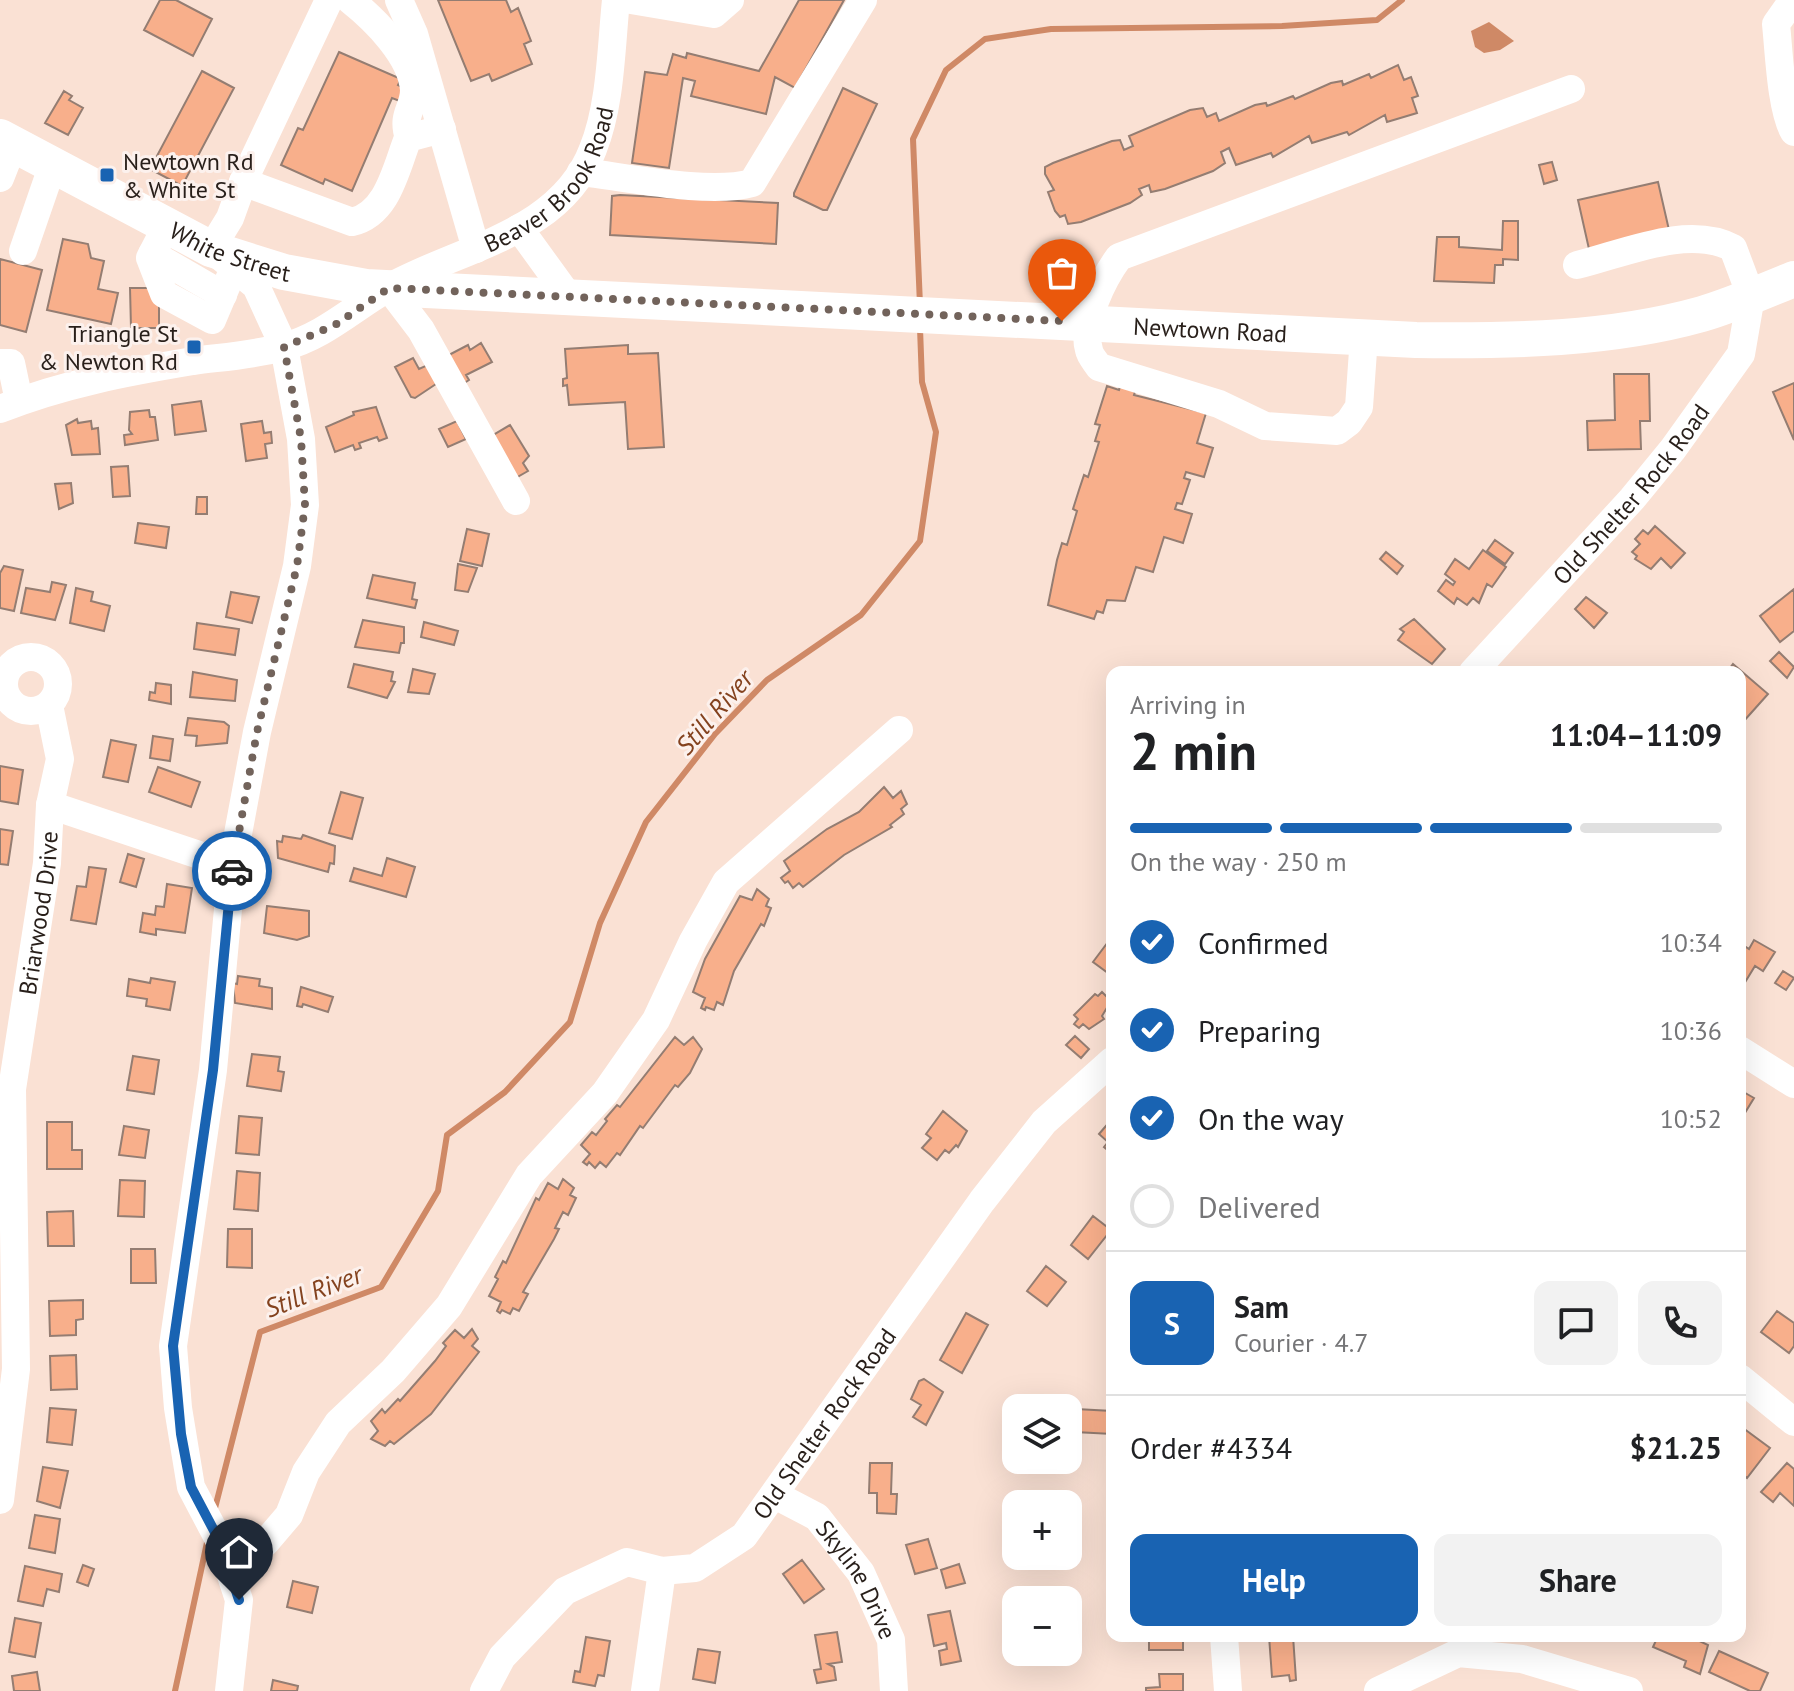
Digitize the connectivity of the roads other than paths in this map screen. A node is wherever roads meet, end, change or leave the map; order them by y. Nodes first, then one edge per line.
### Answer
1 (329, 0) edge
2 (350, 0) edge
3 (399, 0) edge
4 (616, 0) edge
5 (631, 0) edge
6 (730, 0) edge
7 (863, 0) edge
8 (1793, 0) edge
9 (1571, 89) dead end
10 (442, 129) junction
11 (1794, 132) edge
12 (409, 138) junction
13 (6, 141) edge
14 (52, 167) junction
15 (581, 172) junction
16 (0, 178) edge
17 (243, 182) junction
18 (519, 228) junction
19 (159, 240) junction
20 (476, 249) junction
21 (23, 251) dead end
22 (223, 259) junction
23 (1577, 265) dead end
24 (1794, 279) edge
25 (389, 288) junction
26 (1751, 296) junction
27 (569, 297) junction
28 (217, 307) junction
29 (1090, 323) junction
30 (1364, 337) junction
31 (284, 347) junction
32 (223, 357) junction
33 (0, 363) edge
34 (10, 405) edge
35 (516, 501) dead end
36 (1478, 666) edge
37 (49, 705) dead end
38 (899, 730) dead end
39 (50, 805) junction
40 (232, 866) junction
41 (1746, 1054) edge
42 (1106, 1066) edge
43 (1794, 1084) edge
44 (1746, 1383) edge
45 (1794, 1422) edge
46 (775, 1495) junction
47 (0, 1500) edge
48 (229, 1570) junction
49 (662, 1571) junction
50 (1224, 1642) edge
51 (1580, 1683) edge
52 (229, 1691) edge
53 (484, 1691) edge
54 (645, 1691) edge
55 (894, 1691) edge
56 (1228, 1691) edge
57 (1378, 1691) edge
58 (1629, 1691) edge

1 - 17 street
2 - 12 street
3 - 10 street
4 - 15 street, Beaver Brook Road
5 - 6 street
7 - 15 street
8 - 11 street
9 - 29 street
10 - 12 street
10 - 20 street
12 - 17 street
13 - 14 main road, White Street
13 - 16 street
14 - 19 main road, White Street
14 - 21 street
15 - 18 street, Beaver Brook Road
17 - 22 street
18 - 20 street, Beaver Brook Road
18 - 27 street
19 - 22 main road, White Street
19 - 28 street
20 - 25 street, Beaver Brook Road
22 - 25 main road, White Street
22 - 28 street
22 - 31 street
23 - 26 street
24 - 26 main road, Newtown Road
25 - 27 main road, Newtown Road
25 - 31 street, Beaver Brook Road
25 - 35 street
26 - 30 main road, Newtown Road
26 - 36 street, Old Shelter Rock Road
27 - 29 main road, Newtown Road
28 - 32 street
29 - 30 main road, Newtown Road
29 - 30 street
31 - 32 street, Beaver Brook Road
31 - 40 street
32 - 34 street, Beaver Brook Road
33 - 34 street
37 - 39 street, Briarwood Drive
38 - 48 street
39 - 40 street, Briarwood Drive
39 - 47 street, Briarwood Drive
40 - 48 street
41 - 43 street
42 - 46 street, Old Shelter Rock Road
44 - 45 street
46 - 49 street, Old Shelter Rock Road
46 - 55 street, Skyline Drive
48 - 52 street
49 - 53 street, Old Shelter Rock Road
49 - 54 street
50 - 56 street
51 - 57 street
51 - 58 street

